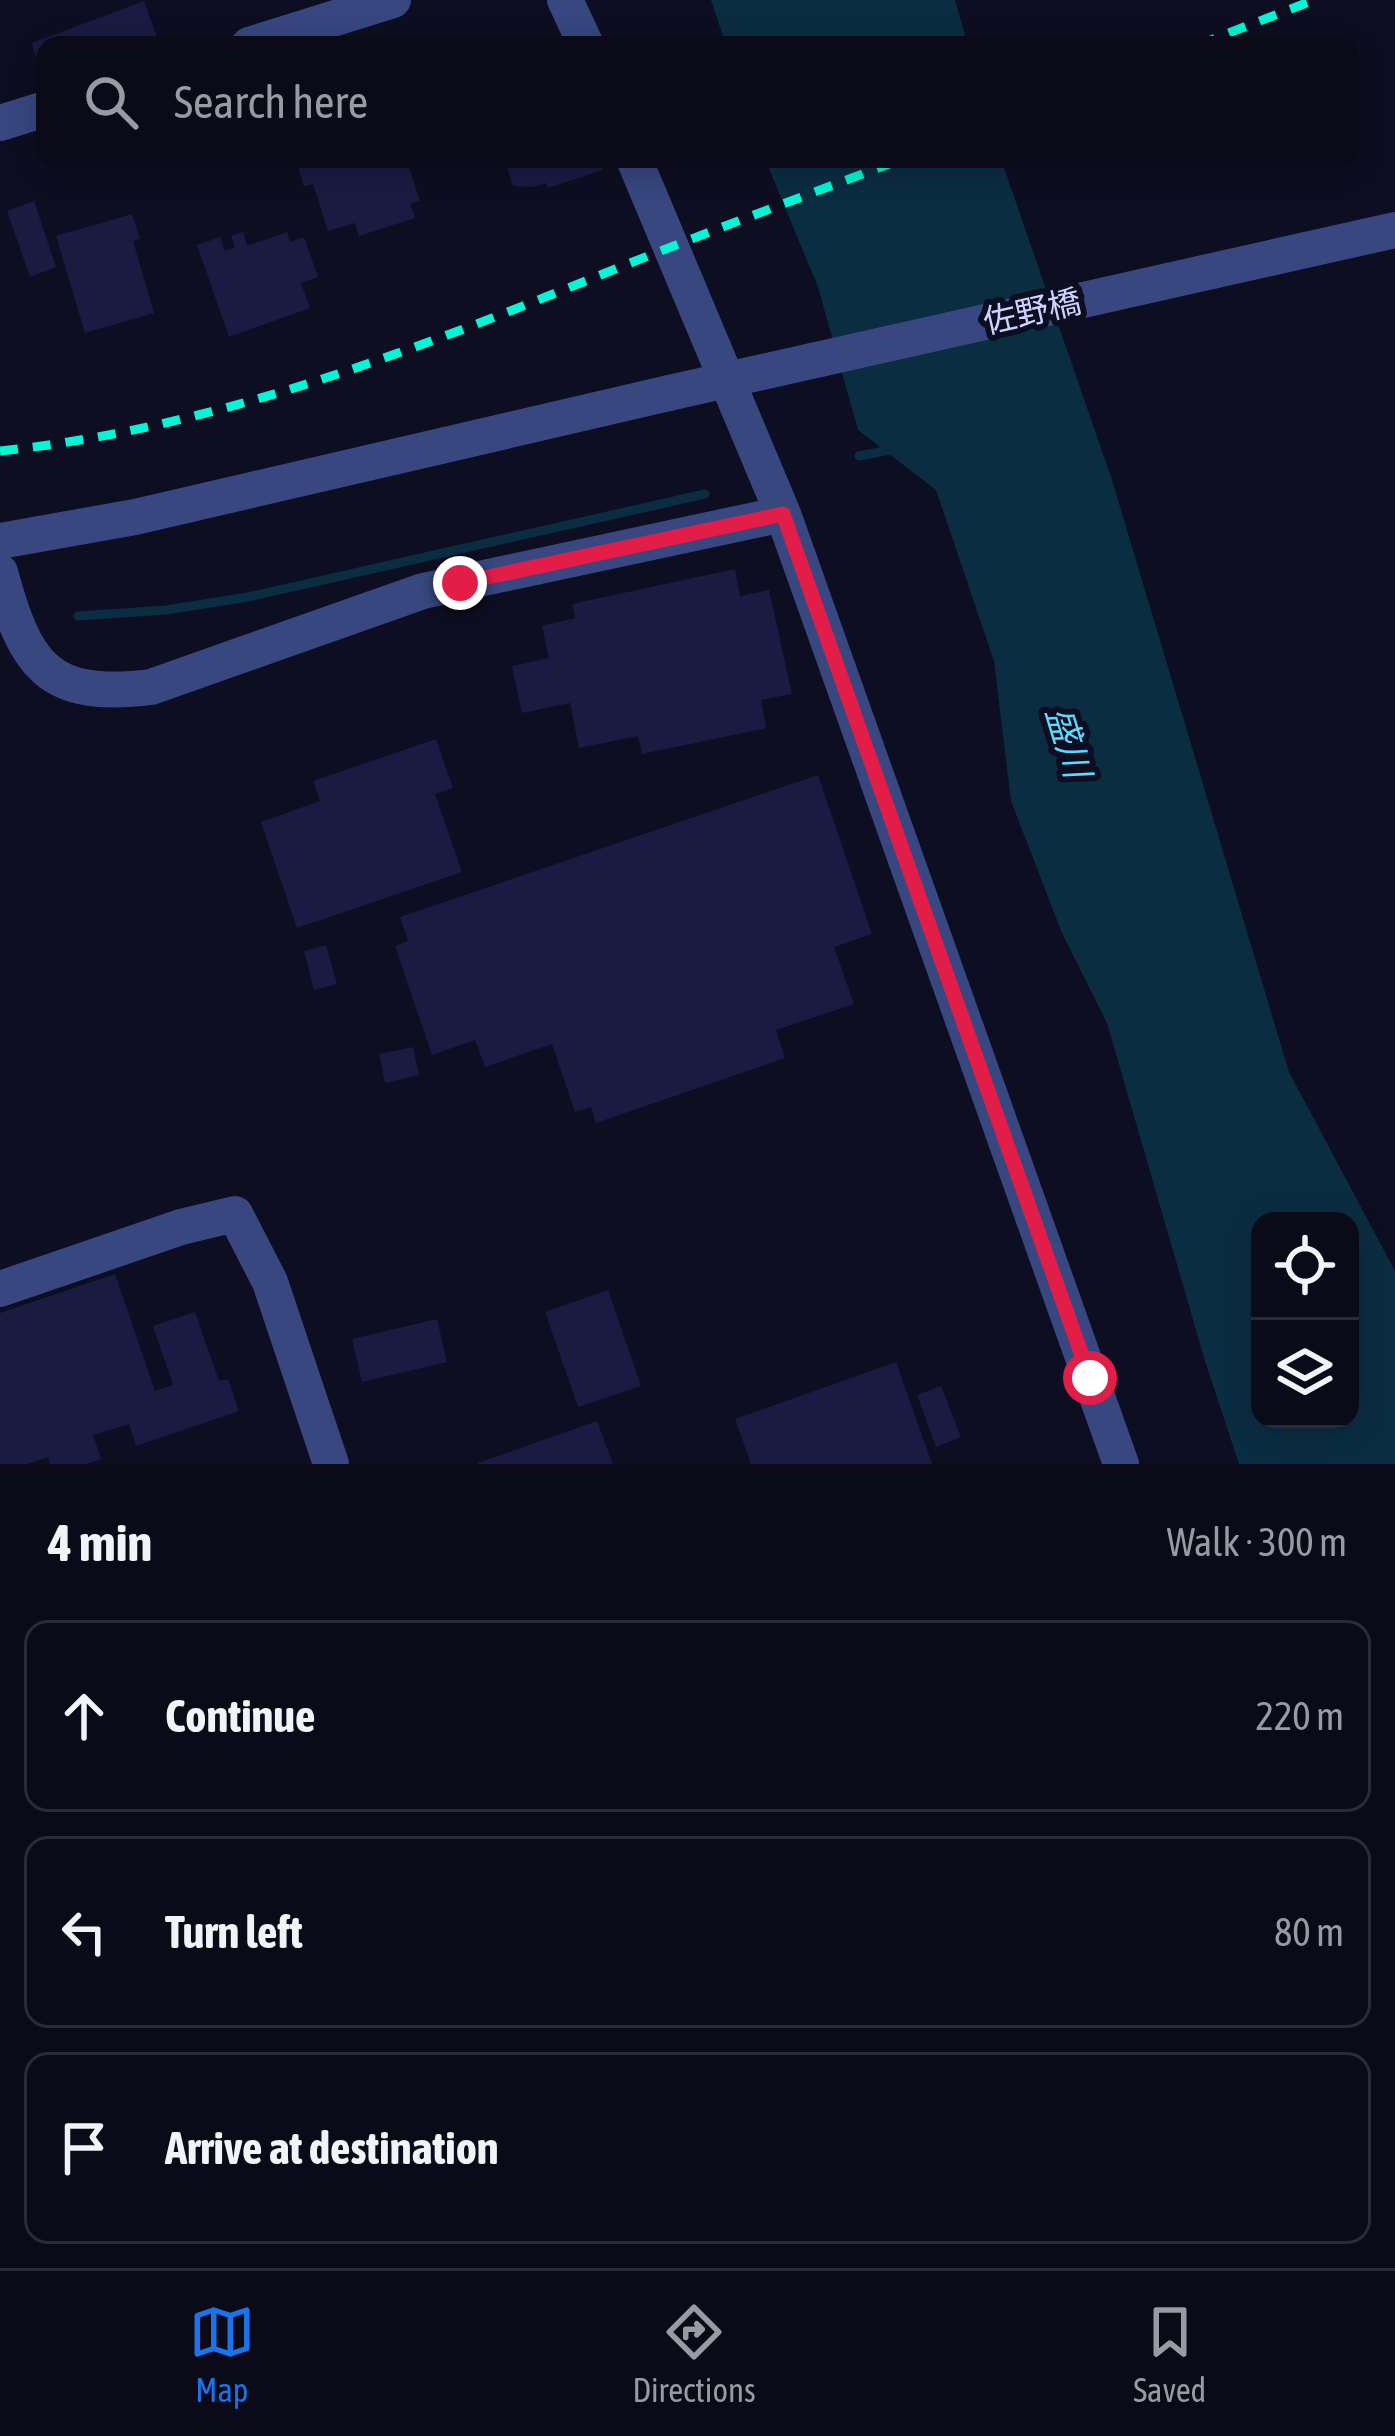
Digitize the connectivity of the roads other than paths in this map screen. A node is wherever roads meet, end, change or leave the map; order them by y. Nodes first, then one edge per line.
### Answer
1 (393, 0) edge
2 (565, 0) edge
3 (278, 36) edge
4 (582, 36) edge
5 (36, 112) edge
6 (0, 122) edge
7 (638, 168) edge
8 (1395, 230) edge
9 (783, 514) junction
10 (0, 542) edge
11 (0, 572) edge
12 (0, 1289) edge
13 (332, 1464) edge
14 (1121, 1464) edge

1 - 3 street
2 - 4 street
5 - 6 street
7 - 9 street
8 - 10 street, 佐野橋, bridge
9 - 11 street
9 - 14 street
12 - 13 street

